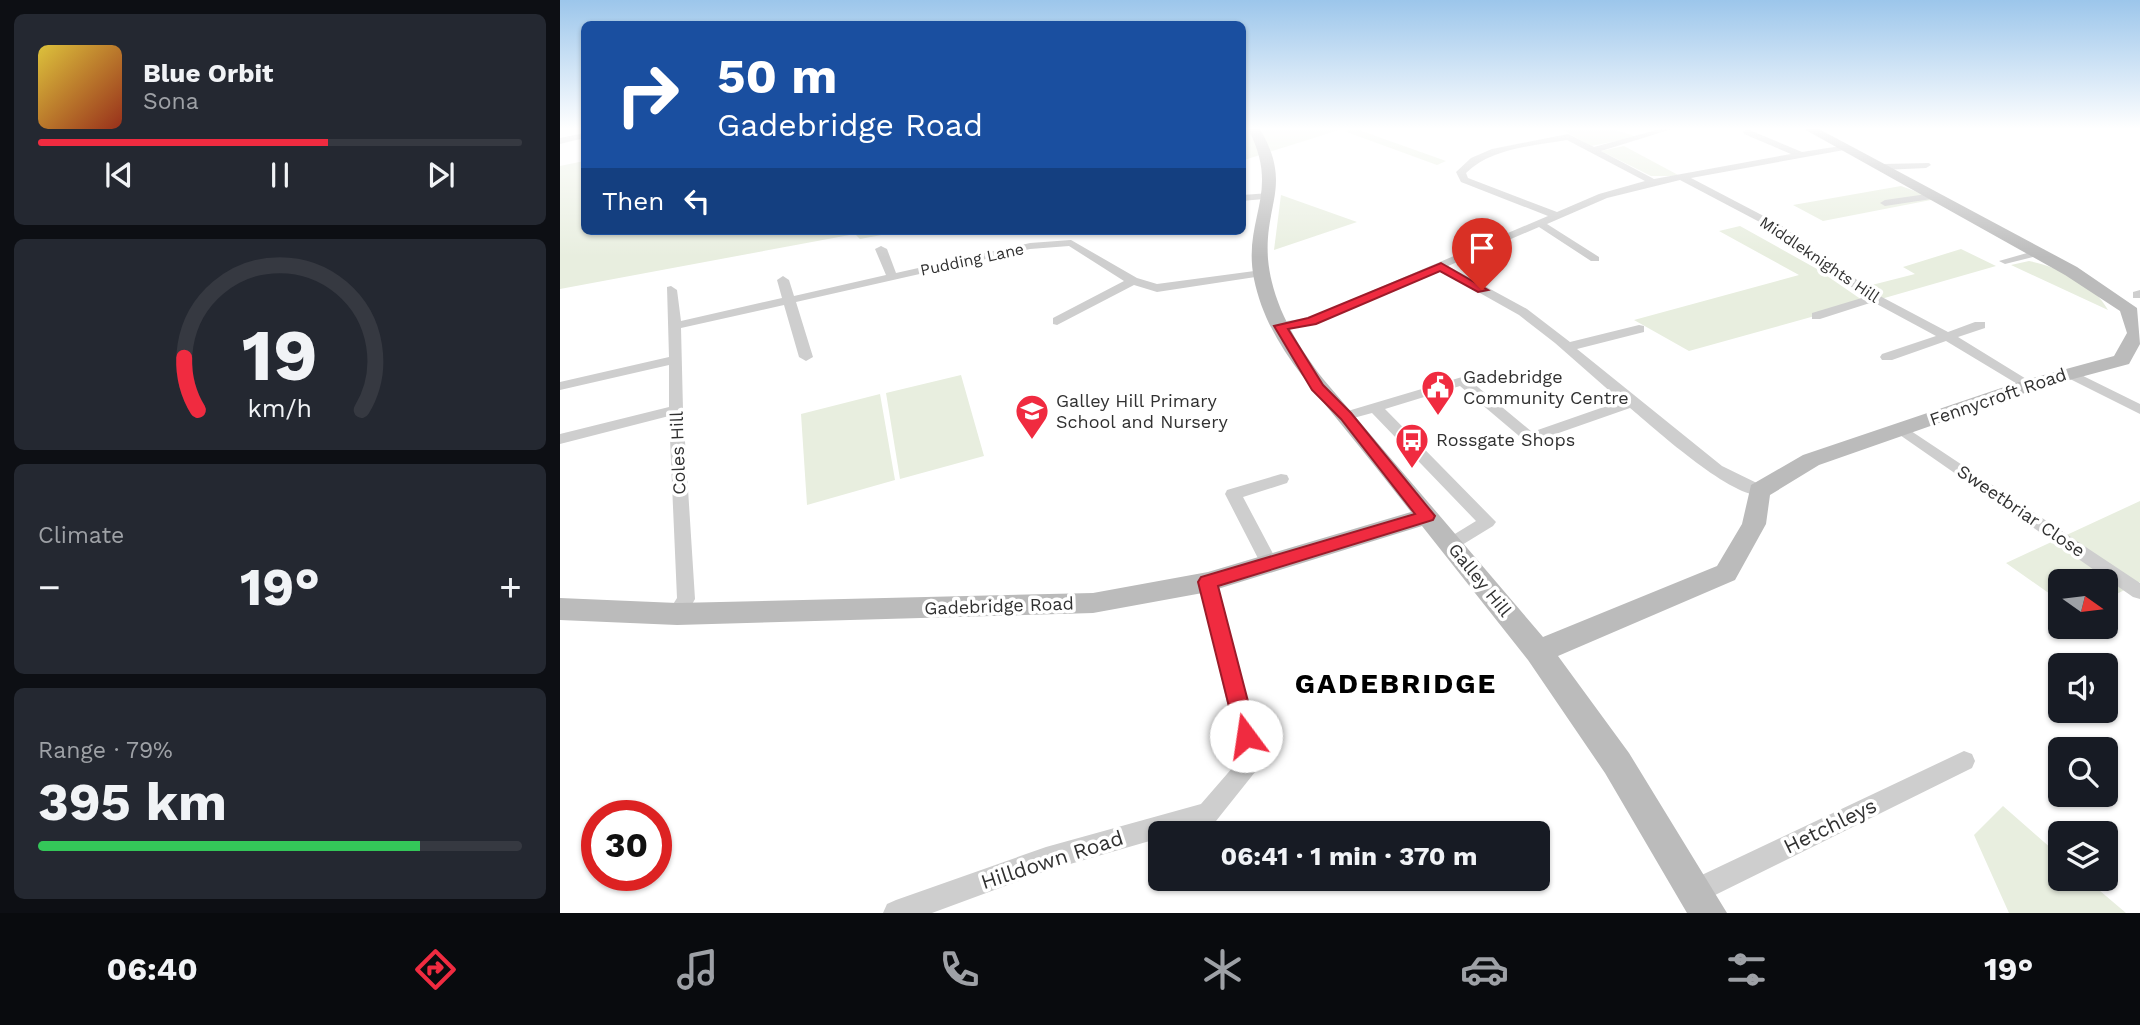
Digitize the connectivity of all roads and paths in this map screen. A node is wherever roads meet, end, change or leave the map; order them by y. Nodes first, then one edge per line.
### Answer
1 (1272, 172) edge
2 (1461, 172) edge
3 (1634, 172) edge
4 (1711, 172) edge
5 (1891, 172) edge
6 (1682, 177) junction
7 (1653, 182) junction
8 (1934, 196) junction
9 (1270, 197) junction
10 (1246, 198) edge
11 (1885, 203) dead end
12 (1555, 215) junction
13 (1539, 223) junction
14 (881, 249) dead end
15 (2041, 252) junction
16 (1595, 258) dead end
17 (2005, 261) dead end
18 (1441, 267) junction
19 (1262, 273) junction
20 (892, 276) junction
21 (783, 279) dead end
22 (1133, 281) junction
23 (671, 290) dead end
24 (1874, 298) junction
25 (790, 300) junction
26 (2136, 301) edge
27 (1816, 316) dead end
28 (1057, 321) dead end
29 (1980, 325) dead end
30 (675, 326) junction
31 (1280, 326) junction
32 (1639, 329) dead end
33 (1947, 336) junction
34 (1568, 347) junction
35 (1887, 357) dead end
36 (806, 358) dead end
37 (676, 359) junction
38 (2069, 373) junction
39 (2029, 384) junction
40 (560, 386) edge
41 (1632, 402) junction
42 (1375, 407) junction
43 (676, 410) junction
44 (2140, 410) edge
45 (1346, 416) junction
46 (1902, 430) junction
47 (560, 439) edge
48 (1281, 479) dead end
49 (1759, 491) junction
50 (1427, 516) junction
51 (1451, 544) junction
52 (1270, 565) junction
53 (1208, 582) junction
54 (2140, 592) edge
55 (560, 608) edge
56 (677, 614) junction
57 (1538, 652) junction
58 (1964, 761) dead end
59 (1702, 902) edge
60 (896, 913) edge

1 - 9 street, Galley Hill
2 - 12 street
3 - 7 street
4 - 6 street
5 - 8 street, Fennycroft Road
6 - 7 street
6 - 24 street, Middleknights Hill
7 - 12 street
8 - 11 street
8 - 15 street, Fennycroft Road
9 - 10 street
9 - 19 street, Galley Hill
12 - 13 street
13 - 16 street
13 - 18 street
14 - 20 street
15 - 17 street
15 - 26 street, Fennycroft Road
18 - 31 street
18 - 34 street
19 - 22 street, Pudding Lane
19 - 31 street, Galley Hill
20 - 22 street, Pudding Lane
20 - 25 street, Pudding Lane
21 - 25 street
22 - 28 street
23 - 30 street, Coles Hill
24 - 27 street
24 - 33 street, Middleknights Hill
25 - 30 street, Pudding Lane
25 - 36 street
26 - 38 street, Fennycroft Road
29 - 33 street
30 - 37 street, Coles Hill
31 - 45 street, Galley Hill
32 - 34 street
33 - 35 street
33 - 39 street, Middleknights Hill
34 - 41 street
37 - 40 street
37 - 43 street, Coles Hill
38 - 39 street, Fennycroft Road
38 - 44 street
39 - 46 street, Fennycroft Road
41 - 42 street
41 - 49 street
42 - 45 street
42 - 51 street
43 - 47 street
43 - 56 street, Coles Hill
45 - 50 street, Galley Hill
46 - 49 street, Fennycroft Road
46 - 54 street, Sweetbriar Close
48 - 52 street
49 - 57 street
50 - 51 street, Galley Hill
50 - 52 street, Gadebridge Road
51 - 57 street, Galley Hill
52 - 53 street, Gadebridge Road
53 - 56 street, Gadebridge Road
53 - 60 street, Hilldown Road
55 - 56 street, Gadebridge Road
57 - 59 street, Galley Hill
58 - 59 street, Hetchleys

